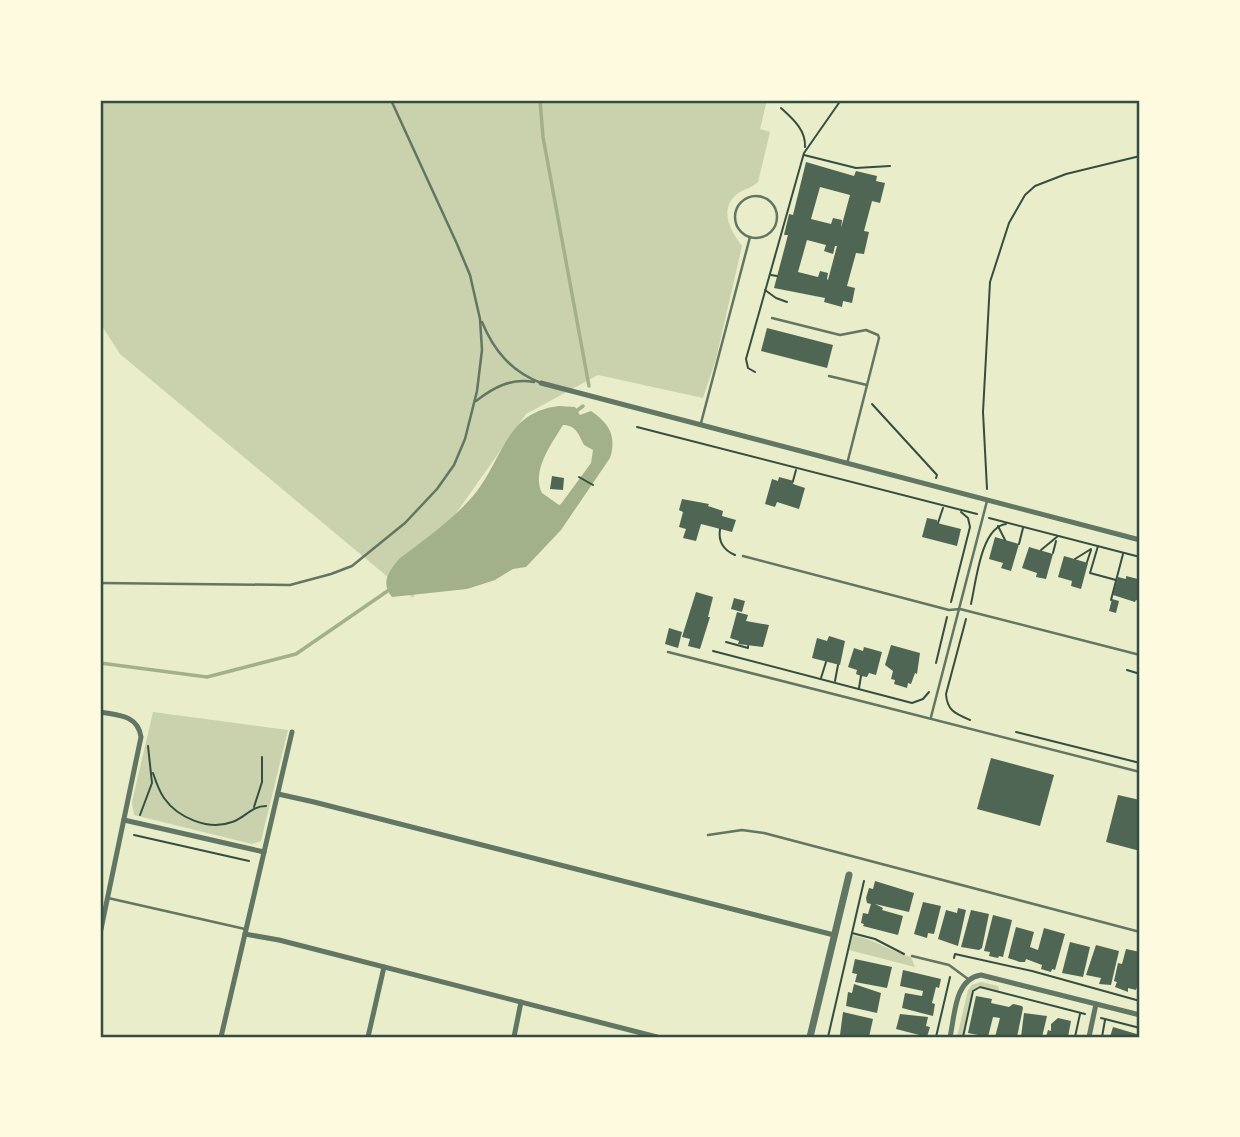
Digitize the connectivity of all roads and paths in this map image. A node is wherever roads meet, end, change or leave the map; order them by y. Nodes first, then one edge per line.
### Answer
1 (391, 100) edge
2 (841, 100) edge
3 (781, 108) dead end
4 (805, 150) junction
5 (803, 155) junction
6 (1140, 156) edge
7 (890, 166) dead end
8 (750, 237) junction
9 (770, 275) junction
10 (777, 276) dead end
11 (764, 289) junction
12 (787, 302) dead end
13 (772, 318) dead end
14 (481, 319) junction
15 (755, 372) dead end
16 (829, 376) dead end
17 (541, 383) junction
18 (867, 385) junction
19 (865, 395) junction
20 (475, 402) junction
21 (701, 426) junction
22 (637, 427) dead end
23 (847, 464) junction
24 (797, 469) junction
25 (579, 477) dead end
26 (793, 481) dead end
27 (593, 485) dead end
28 (934, 487) junction
29 (987, 500) junction
30 (930, 502) junction
31 (943, 506) junction
32 (958, 509) junction
33 (984, 516) junction
34 (938, 523) dead end
35 (1010, 524) junction
36 (998, 526) junction
37 (1023, 527) junction
38 (720, 529) dead end
39 (1058, 536) junction
40 (1005, 540) dead end
41 (1140, 540) edge
42 (1019, 544) dead end
43 (1098, 546) junction
44 (1092, 547) junction
45 (1041, 550) dead end
46 (1123, 553) junction
47 (1053, 554) dead end
48 (743, 556) joint
49 (1140, 557) edge
50 (1075, 559) dead end
51 (1087, 562) dead end
52 (1116, 580) junction
53 (100, 583) edge
54 (1111, 600) dead end
55 (960, 608) junction
56 (949, 610) junction
57 (969, 611) junction
58 (726, 642) dead end
59 (748, 646) dead end
60 (713, 651) dead end
61 (668, 652) dead end
62 (1140, 655) edge
63 (826, 662) dead end
64 (937, 662) dead end
65 (838, 665) dead end
66 (1127, 670) dead end
67 (1140, 674) edge
68 (862, 676) dead end
69 (821, 679) junction
70 (834, 682) junction
71 (930, 687) dead end
72 (858, 689) junction
73 (100, 712) edge
74 (930, 718) junction
75 (970, 720) dead end
76 (1008, 730) dead end
77 (292, 732) dead end
78 (141, 737) junction
79 (262, 757) dead end
80 (1140, 763) edge
81 (1140, 772) edge
82 (153, 773) junction
83 (151, 789) junction
84 (159, 789) junction
85 (278, 794) junction
86 (254, 808) junction
87 (275, 808) junction
88 (124, 820) junction
89 (137, 822) junction
90 (134, 835) dead end
91 (708, 835) dead end
92 (264, 852) junction
93 (249, 861) dead end
94 (849, 875) dead end
95 (864, 881) dead end
96 (108, 898) junction
97 (245, 931) junction
98 (1140, 932) edge
99 (852, 933) junction
100 (100, 934) edge
101 (834, 935) junction
102 (912, 956) joint
103 (384, 967) junction
104 (968, 979) junction
105 (521, 1002) junction
106 (1096, 1004) junction
107 (1081, 1013) junction
108 (1093, 1016) junction
109 (1140, 1016) edge
110 (1106, 1019) junction
111 (1140, 1028) edge
112 (222, 1037) edge
113 (368, 1037) edge
114 (513, 1037) edge
115 (657, 1037) edge
116 (810, 1037) edge
117 (828, 1037) edge
118 (950, 1037) edge
119 (963, 1037) edge
120 (1075, 1037) edge
121 (1089, 1037) edge
122 (1101, 1037) edge

1 - 14 lane
2 - 4 path
3 - 4 path
4 - 5 path
5 - 7 path
5 - 9 path
6 - 29 path
8 - 8 lane
8 - 21 lane
9 - 10 path
9 - 11 path
11 - 12 path
11 - 15 path
13 - 18 lane
14 - 17 lane
14 - 20 lane
16 - 18 lane
17 - 20 lane
17 - 21 street
18 - 19 lane
19 - 23 lane
19 - 28 path
20 - 53 lane
21 - 23 street
22 - 24 path
23 - 28 street
24 - 26 path
24 - 30 path
25 - 27 path
28 - 29 street
28 - 30 path
29 - 33 lane
29 - 41 street
30 - 31 path
31 - 32 path
31 - 34 path
32 - 33 path
32 - 56 path
33 - 35 path
33 - 55 lane
35 - 36 path
35 - 37 path
36 - 40 path
36 - 57 path
37 - 39 path
37 - 42 path
38 - 48 path
39 - 44 path
39 - 45 path
39 - 47 path
43 - 44 path
43 - 46 path
43 - 52 path
44 - 50 path
44 - 51 path
46 - 49 path
46 - 52 path
48 - 56 lane
52 - 54 path
55 - 56 lane
55 - 57 lane
55 - 74 lane
56 - 64 path
57 - 62 lane
57 - 75 path
58 - 59 path
60 - 69 path
61 - 74 lane
63 - 69 path
65 - 70 path
66 - 67 path
68 - 72 path
69 - 70 path
70 - 72 path
71 - 72 path
73 - 78 street
74 - 81 lane
76 - 80 path
77 - 85 street
78 - 82 path
78 - 88 street
79 - 86 path
82 - 83 path
82 - 84 path
83 - 84 path
83 - 89 path
84 - 86 path
85 - 87 street
85 - 101 street
86 - 87 path
87 - 92 street
88 - 89 street
88 - 96 street
89 - 92 street
90 - 93 path
91 - 98 lane
92 - 97 street
94 - 101 street
95 - 99 path
96 - 97 lane
96 - 100 street
97 - 103 street
97 - 112 street
99 - 102 path
99 - 117 path
101 - 116 street
102 - 104 lane
103 - 105 street
103 - 113 street
104 - 106 street
104 - 118 street
105 - 114 street
105 - 115 street
106 - 108 street
106 - 109 street
107 - 108 path
107 - 119 path
107 - 120 path
108 - 110 path
108 - 121 street
110 - 111 path
110 - 122 path

